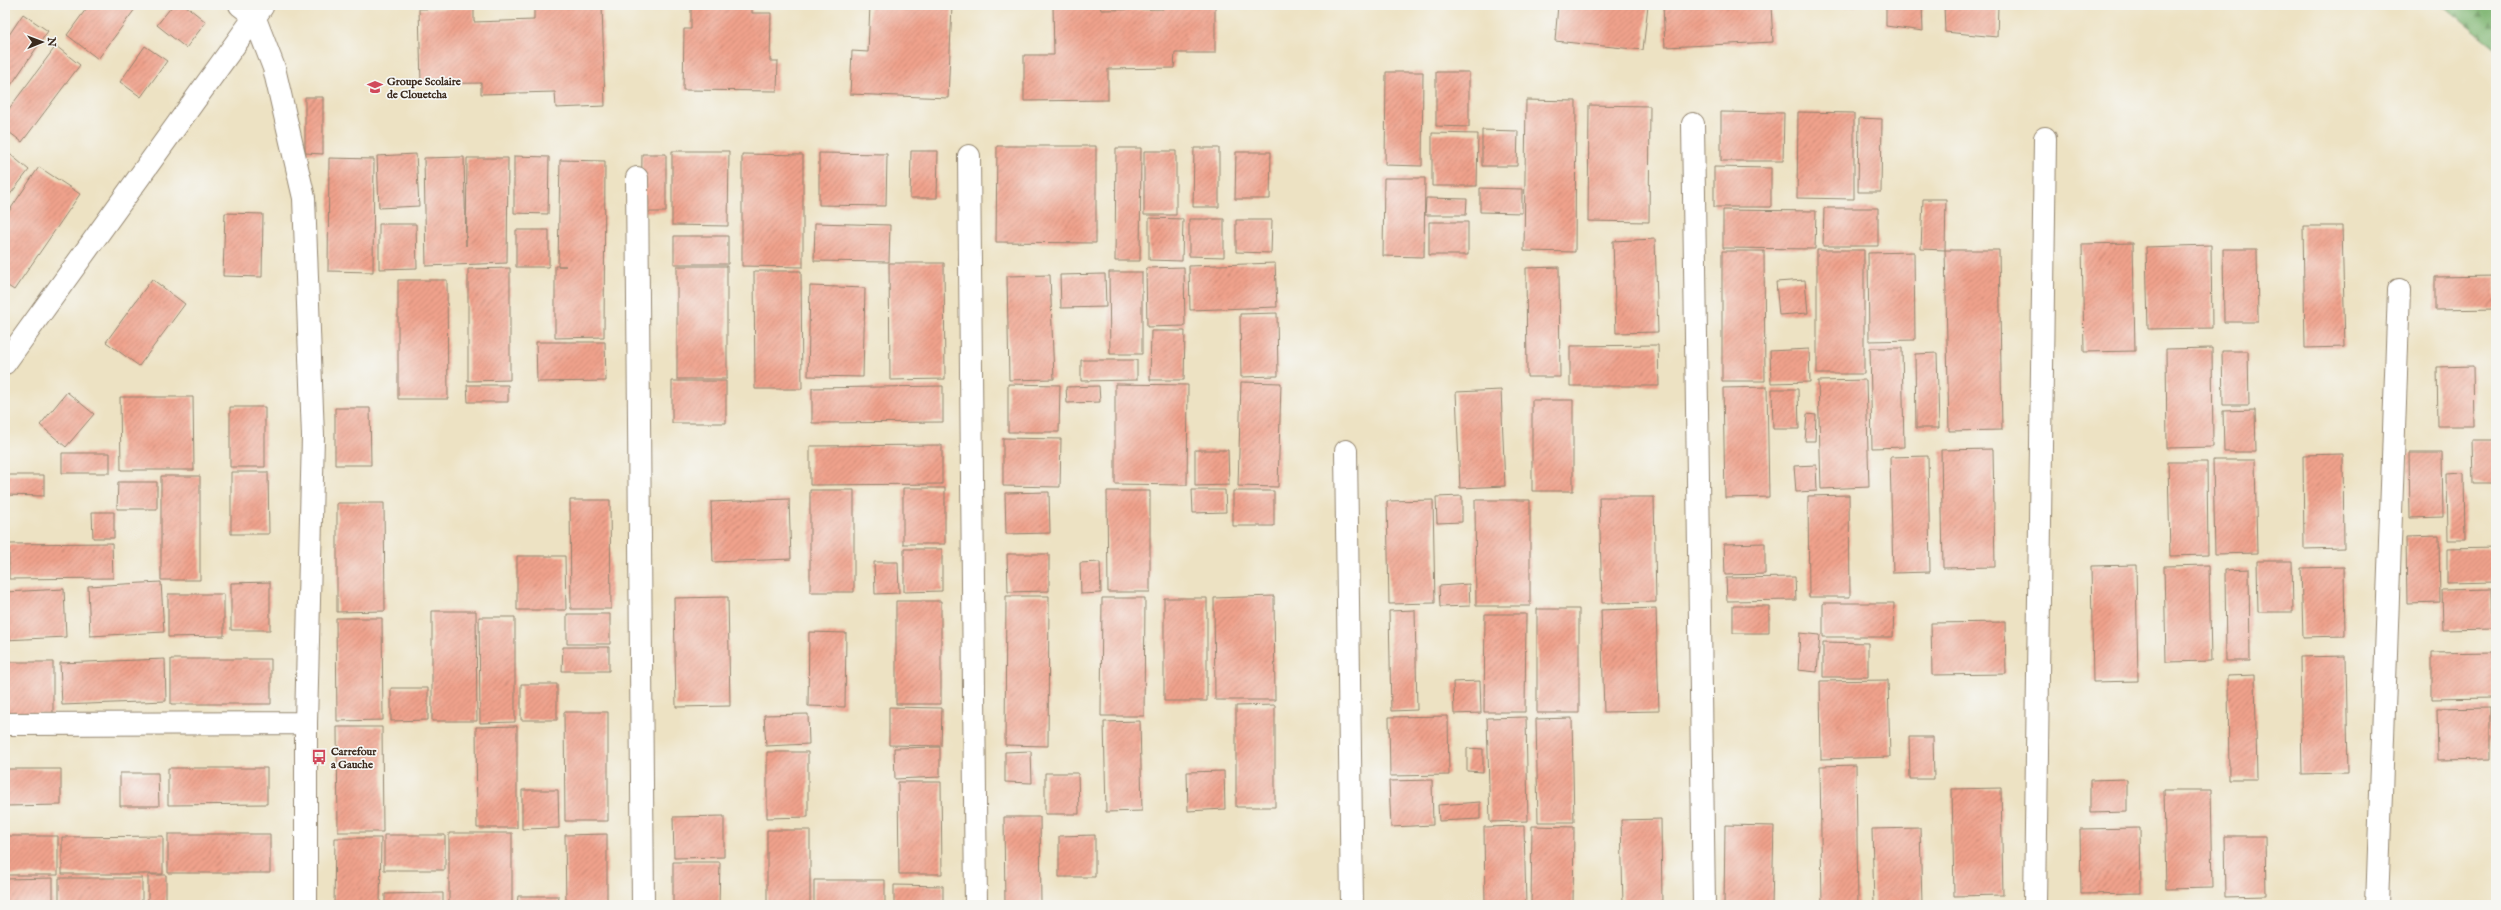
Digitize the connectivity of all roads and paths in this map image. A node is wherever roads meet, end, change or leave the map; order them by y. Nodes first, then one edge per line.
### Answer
1 (253, 9) edge
2 (1693, 124) dead end
3 (2045, 138) dead end
4 (969, 156) dead end
5 (637, 178) dead end
6 (2399, 290) dead end
7 (5, 363) edge
8 (1346, 451) dead end
9 (306, 723) junction
10 (5, 724) edge
11 (306, 905) edge
12 (643, 905) edge
13 (976, 905) edge
14 (1352, 905) edge
15 (1704, 905) edge
16 (2035, 905) edge
17 (2376, 905) edge

1 - 7 street
1 - 9 street
2 - 15 street
3 - 16 street
4 - 13 street
5 - 12 street
6 - 17 street
8 - 14 street
9 - 10 street
9 - 11 street

